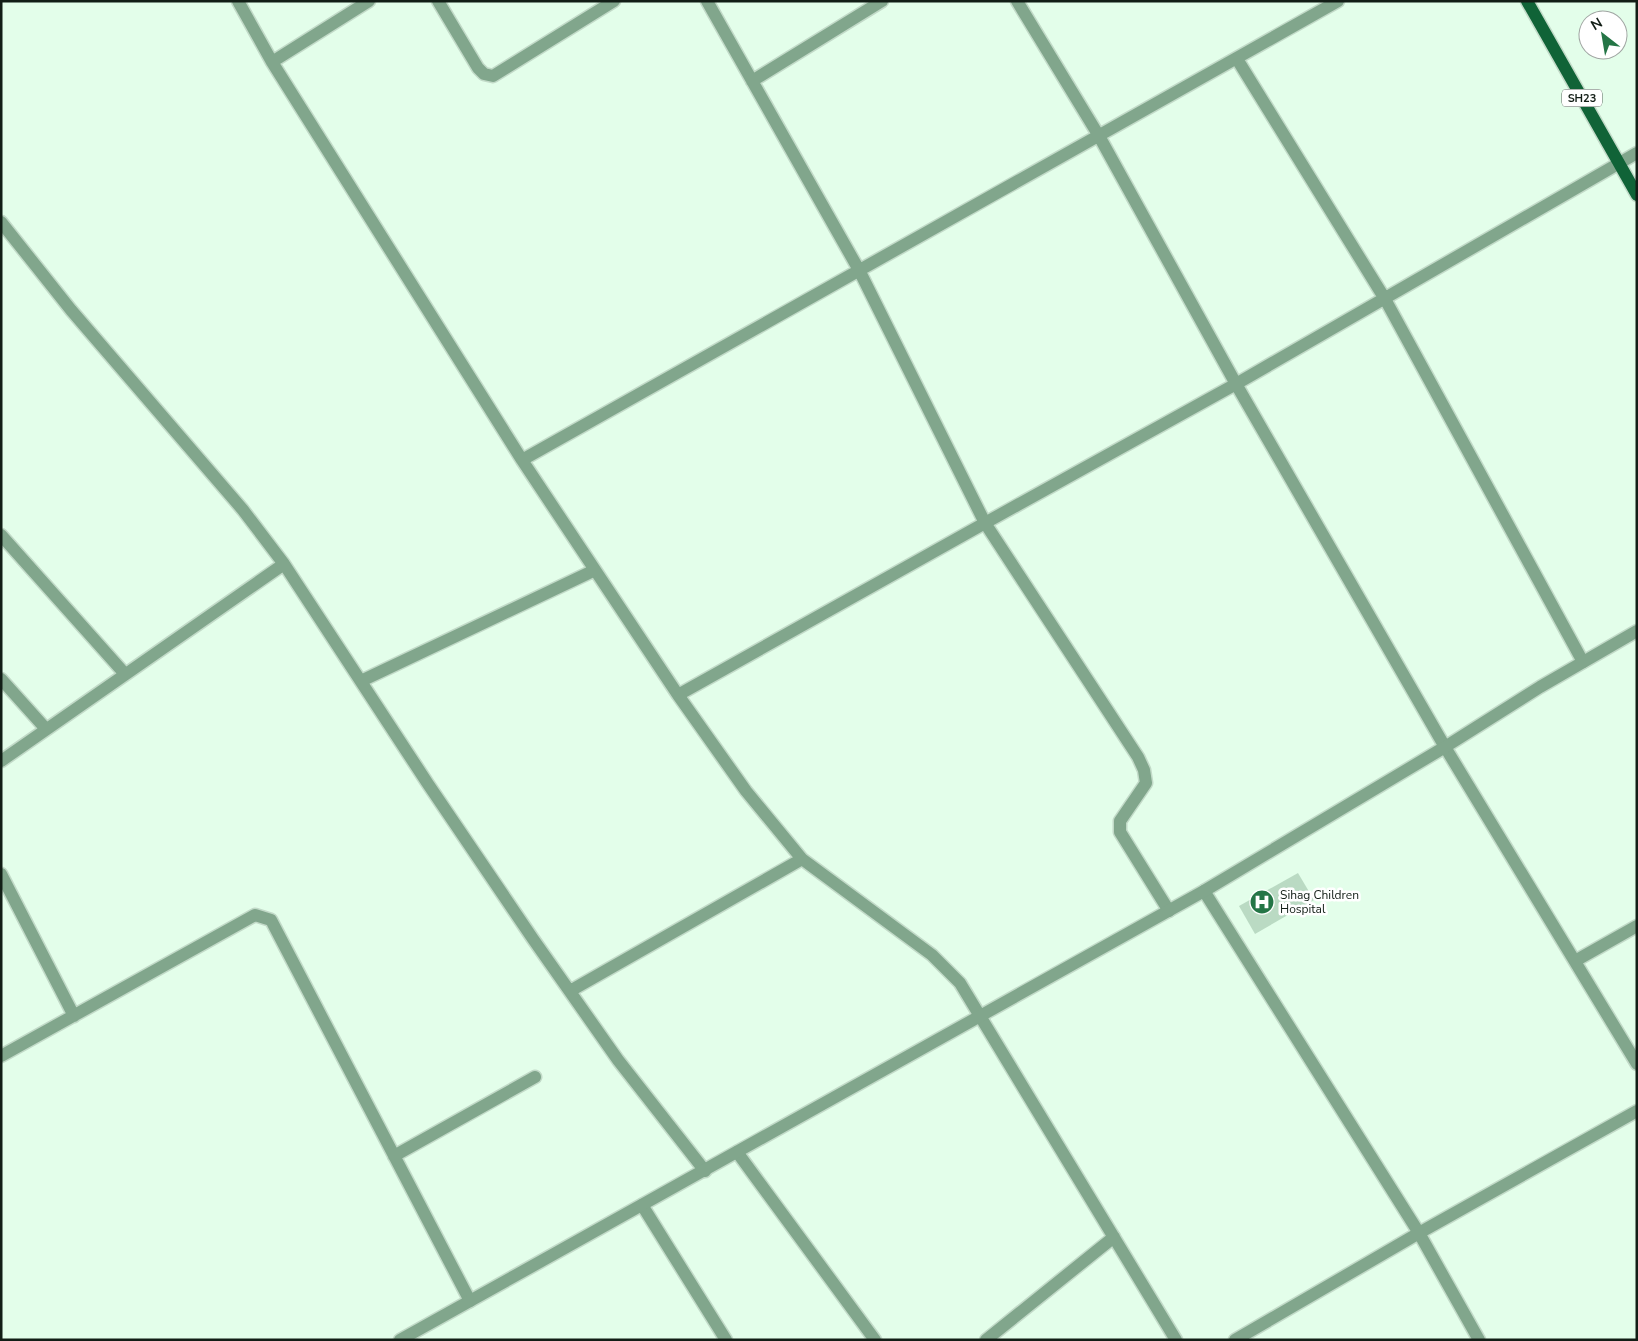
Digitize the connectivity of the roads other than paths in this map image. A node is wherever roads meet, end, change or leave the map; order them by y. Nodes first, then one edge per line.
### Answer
1 (238, 1) edge
2 (369, 1) edge
3 (438, 1) edge
4 (614, 1) edge
5 (707, 1) edge
6 (882, 1) edge
7 (1017, 1) edge
8 (1338, 1) edge
9 (1527, 1) edge
10 (1237, 59) junction
11 (272, 62) junction
12 (752, 81) junction
13 (1099, 136) junction
14 (1637, 153) edge
15 (1618, 164) junction
16 (1637, 195) edge
17 (1, 222) edge
18 (859, 270) junction
19 (1385, 299) junction
20 (1236, 384) junction
21 (522, 460) junction
22 (985, 523) junction
23 (1, 535) edge
24 (284, 564) junction
25 (595, 570) junction
26 (1637, 632) edge
27 (1583, 662) junction
28 (125, 674) junction
29 (1, 679) edge
30 (361, 681) junction
31 (678, 695) junction
32 (46, 729) junction
33 (1445, 747) junction
34 (1, 761) edge
35 (802, 859) junction
36 (1, 874) edge
37 (1204, 891) junction
38 (1169, 911) junction
39 (1637, 926) edge
40 (1575, 961) junction
41 (570, 991) junction
42 (980, 1015) junction
43 (74, 1016) junction
44 (1, 1056) edge
45 (1637, 1064) edge
46 (535, 1077) dead end
47 (1637, 1111) edge
48 (737, 1152) junction
49 (394, 1156) junction
50 (704, 1171) junction
51 (642, 1205) junction
52 (1419, 1233) junction
53 (1114, 1237) junction
54 (470, 1301) junction
55 (400, 1340) edge
56 (726, 1340) edge
57 (875, 1340) edge
58 (986, 1340) edge
59 (1176, 1340) edge
60 (1235, 1340) edge
61 (1479, 1340) edge

1 - 11 street
2 - 11 street
3 - 4 street
5 - 12 street
6 - 12 street
7 - 13 street
8 - 10 street
9 - 15 main road, SH23
10 - 13 street
10 - 19 street
11 - 21 street
12 - 18 street
13 - 18 street
13 - 20 street
14 - 15 street
15 - 16 main road, SH23
15 - 19 street
17 - 24 street
18 - 21 street
18 - 22 street
19 - 20 street
19 - 27 street
20 - 22 street
20 - 33 street
21 - 25 street
22 - 31 street
22 - 38 street
23 - 28 street
24 - 28 street
24 - 30 street
25 - 30 street
25 - 31 street
26 - 27 street
27 - 33 street
28 - 32 street
29 - 32 street
30 - 41 street
31 - 35 street
32 - 34 street
33 - 37 street
33 - 40 street
35 - 41 street
35 - 42 street
36 - 43 street
37 - 38 street
37 - 52 street
38 - 42 street
39 - 40 street
40 - 45 street
41 - 50 street
42 - 48 street
42 - 53 street
43 - 44 street
43 - 49 street
46 - 49 street
47 - 52 street
48 - 50 street
48 - 57 street
49 - 54 street
50 - 51 street
51 - 54 street
51 - 56 street
52 - 60 street
52 - 61 street
53 - 58 street
53 - 59 street
54 - 55 street

